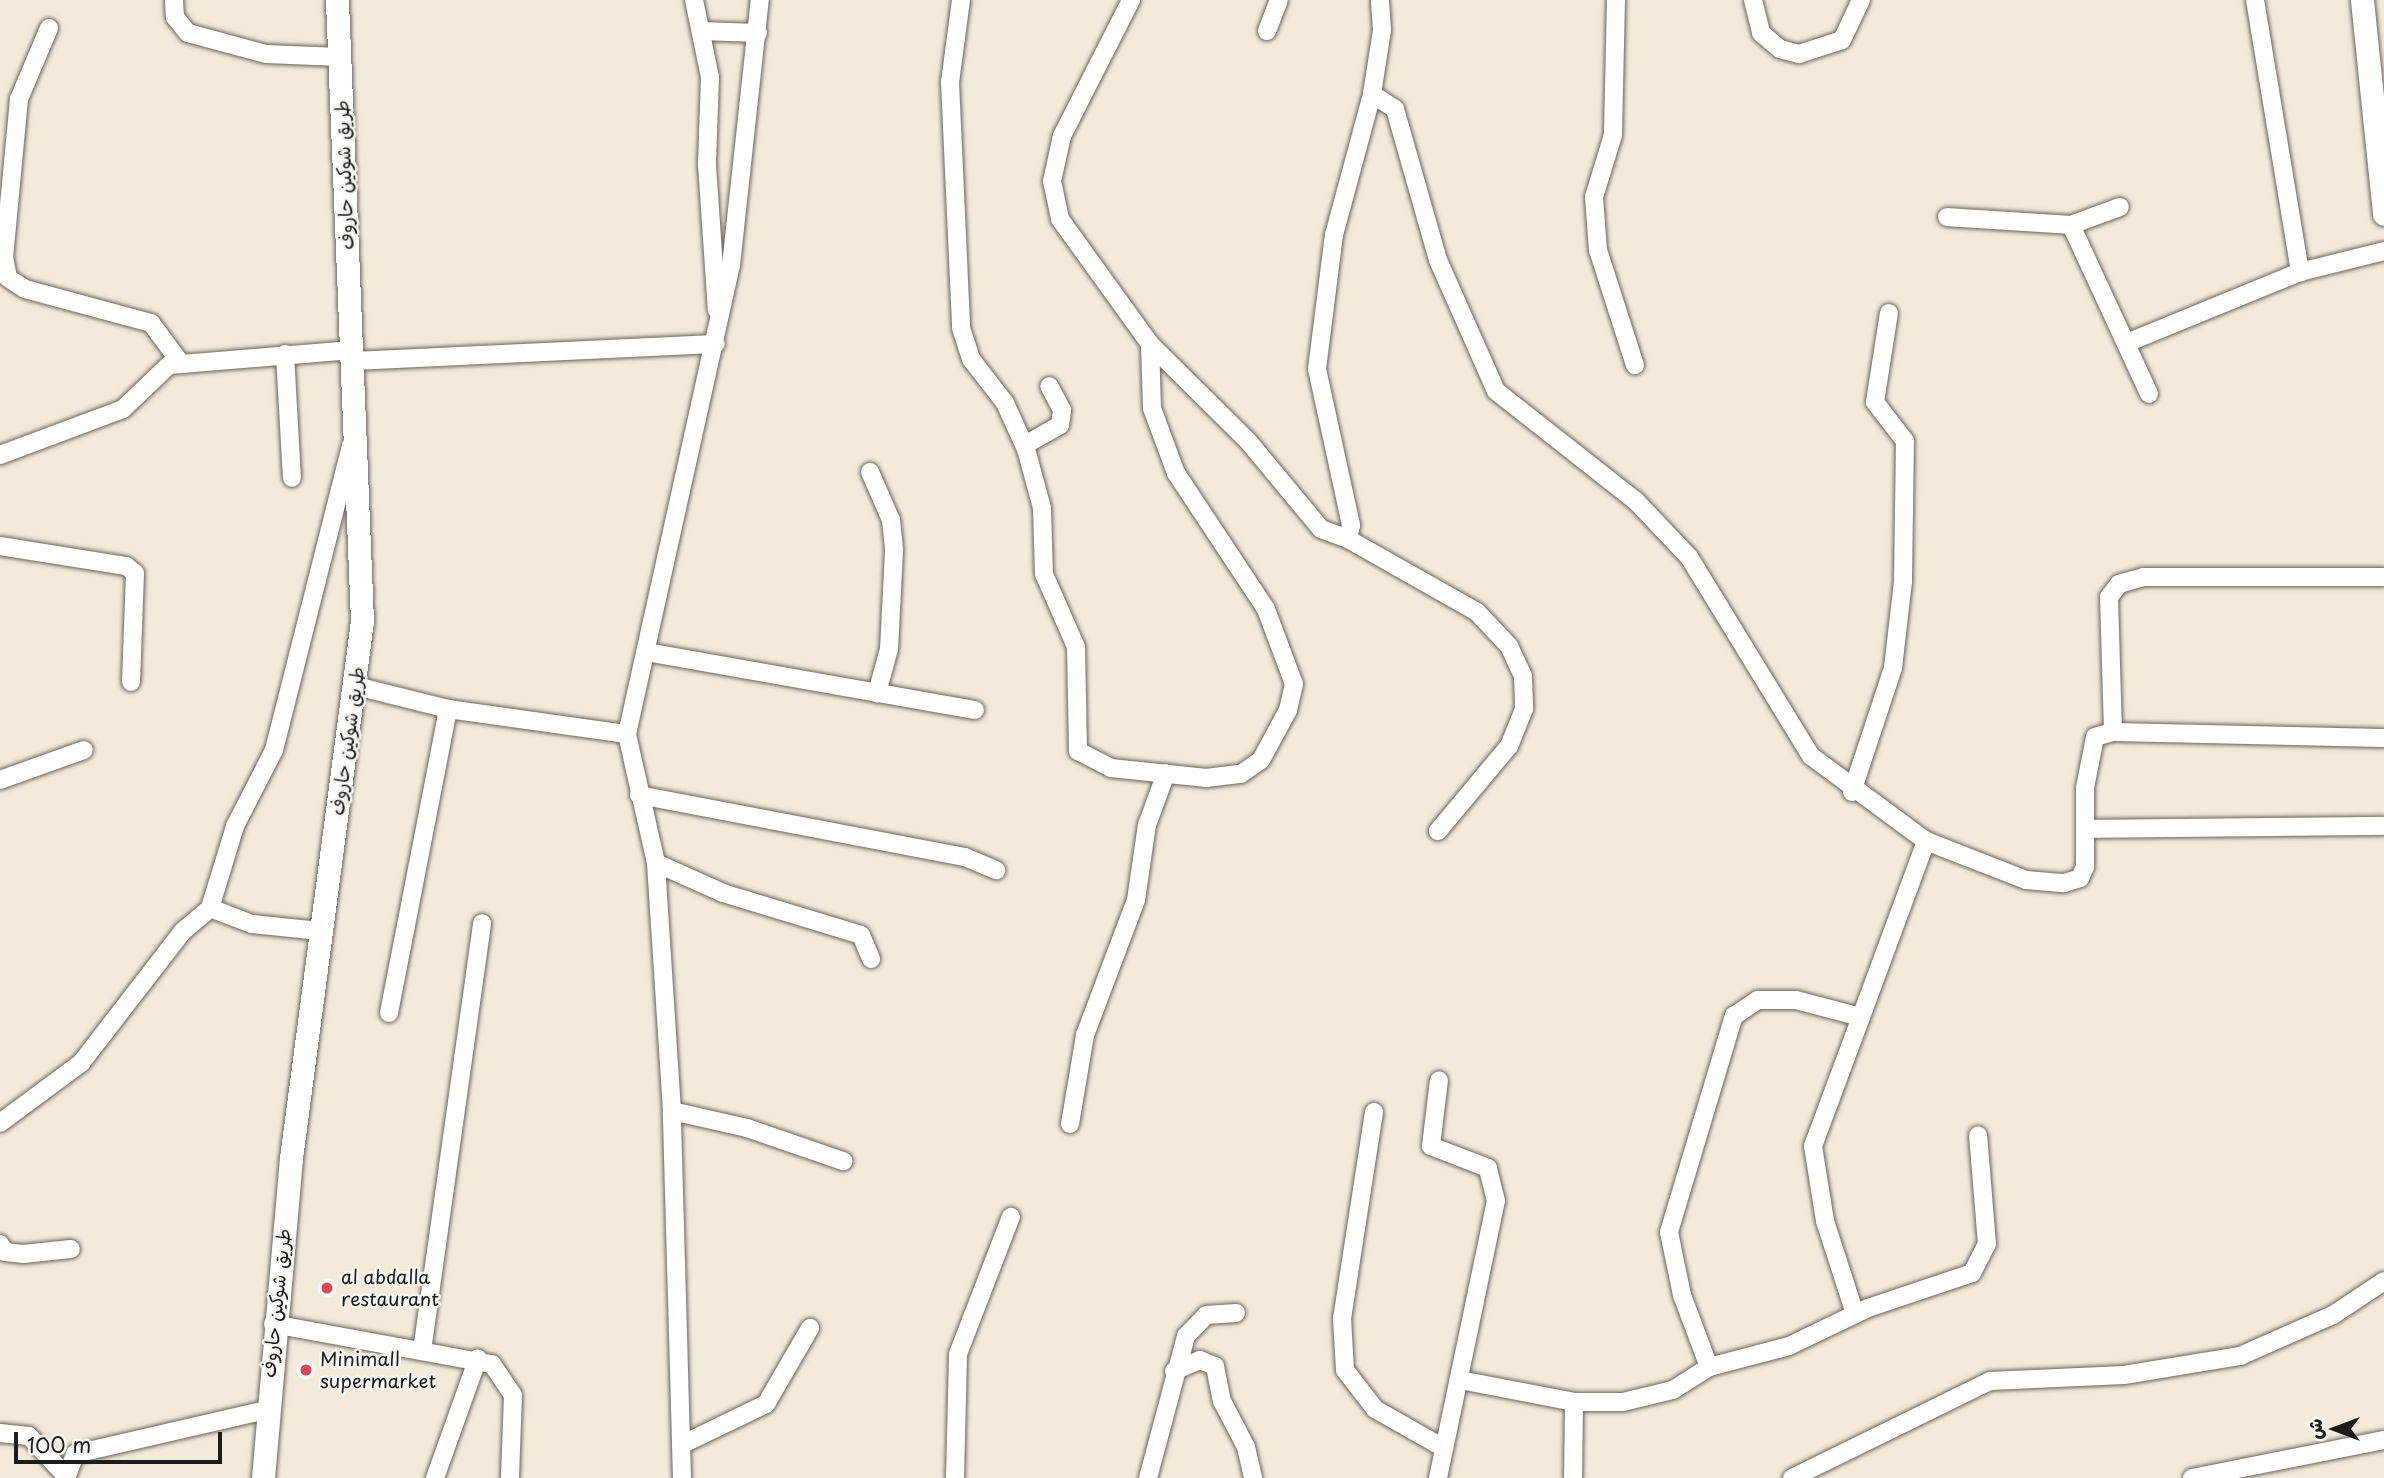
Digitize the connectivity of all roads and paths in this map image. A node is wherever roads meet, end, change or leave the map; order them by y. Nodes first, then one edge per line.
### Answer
1 (174, 0) edge
2 (337, 0) edge
3 (694, 0) edge
4 (760, 0) edge
5 (961, 0) edge
6 (1131, 0) edge
7 (1279, 0) edge
8 (1380, 0) edge
9 (1616, 0) edge
10 (1753, 0) edge
11 (1861, 0) edge
12 (2255, 0) edge
13 (2362, 0) edge
14 (49, 28) dead end
15 (701, 31) junction
16 (1267, 31) dead end
17 (758, 33) junction
18 (340, 57) junction
19 (1371, 94) junction
20 (2120, 207) dead end
21 (2384, 214) edge
22 (1947, 217) dead end
23 (2071, 225) junction
24 (2384, 251) edge
25 (2300, 272) junction
26 (1889, 313) dead end
27 (718, 336) junction
28 (2129, 342) junction
29 (1150, 344) junction
30 (285, 354) junction
31 (352, 356) junction
32 (180, 362) junction
33 (1635, 365) dead end
34 (1049, 386) dead end
35 (2150, 394) dead end
36 (355, 429) junction
37 (1025, 445) junction
38 (0, 455) edge
39 (870, 472) dead end
40 (292, 478) dead end
41 (1348, 539) junction
42 (0, 546) edge
43 (2384, 577) edge
44 (646, 652) junction
45 (131, 682) dead end
46 (356, 686) junction
47 (877, 693) junction
48 (447, 709) junction
49 (975, 710) dead end
50 (2113, 732) junction
51 (628, 734) junction
52 (2384, 738) edge
53 (84, 750) dead end
54 (1166, 773) junction
55 (0, 780) edge
56 (1852, 792) junction
57 (639, 795) junction
58 (2384, 826) edge
59 (2086, 829) junction
60 (1438, 831) dead end
61 (1926, 841) junction
62 (656, 863) junction
63 (996, 870) dead end
64 (210, 908) junction
65 (482, 923) dead end
66 (320, 931) junction
67 (871, 959) dead end
68 (389, 1013) dead end
69 (1861, 1017) junction
70 (1438, 1080) dead end
71 (673, 1111) junction
72 (1374, 1112) dead end
73 (0, 1124) edge
74 (1070, 1124) dead end
75 (1978, 1135) dead end
76 (843, 1161) dead end
77 (1011, 1216) dead end
78 (0, 1244) edge
79 (71, 1249) dead end
80 (2384, 1281) edge
81 (1236, 1313) dead end
82 (1855, 1314) junction
83 (273, 1324) junction
84 (810, 1328) dead end
85 (422, 1351) junction
86 (478, 1358) junction
87 (1709, 1367) junction
88 (1174, 1371) junction
89 (1460, 1380) junction
90 (1574, 1402) junction
91 (266, 1410) junction
92 (0, 1433) edge
93 (2384, 1440) edge
94 (681, 1445) junction
95 (1443, 1447) junction
96 (66, 1477) edge
97 (263, 1478) edge
98 (435, 1478) edge
99 (510, 1478) edge
100 (682, 1478) edge
101 (955, 1478) edge
102 (1148, 1478) edge
103 (1253, 1478) edge
104 (1438, 1478) edge
105 (1573, 1478) edge
106 (1792, 1478) edge
107 (2192, 1478) edge

1 - 18 street
2 - 18 main road, طريق شوكين حاروف
3 - 15 street
4 - 17 street
5 - 37 street
6 - 29 street
7 - 16 street
8 - 19 street
9 - 33 street
10 - 11 street
12 - 25 street
13 - 21 main road
14 - 32 street
15 - 17 street
15 - 27 street
17 - 27 street
18 - 31 main road, طريق شوكين حاروف
19 - 41 street
19 - 56 street
20 - 23 street
22 - 23 street
23 - 28 street
24 - 25 street
25 - 28 street
26 - 56 street
27 - 31 street
27 - 44 street
28 - 35 street
29 - 41 street
29 - 54 street
30 - 31 street
30 - 32 street
30 - 40 street
31 - 36 main road, طريق شوكين حاروف
32 - 38 street
34 - 37 street
36 - 46 main road, طريق شوكين حاروف
36 - 64 street
37 - 54 street
39 - 47 street
41 - 60 street
42 - 45 street
43 - 50 street
44 - 47 street
44 - 51 street
46 - 48 street
46 - 66 main road, طريق شوكين حاروف
47 - 49 street
48 - 51 street
48 - 68 street
50 - 52 street
50 - 59 street
51 - 57 street
53 - 55 street
54 - 74 street
56 - 61 street
57 - 62 street
57 - 63 street
58 - 59 street
59 - 61 street
61 - 69 street
62 - 67 street
62 - 71 street
64 - 66 street
64 - 73 street
65 - 85 street
66 - 83 main road, طريق شوكين حاروف
69 - 82 street
69 - 87 street
70 - 89 street
71 - 76 street
71 - 94 street
72 - 95 street
75 - 82 street
77 - 101 street
78 - 79 street
80 - 106 street
81 - 88 street
82 - 87 street
83 - 85 street
83 - 91 main road, طريق شوكين حاروف
84 - 94 street
85 - 86 street
86 - 98 street
86 - 99 street
87 - 90 street
88 - 102 street
88 - 103 street
89 - 90 street
89 - 95 street
90 - 105 street
91 - 96 street
91 - 97 main road, طريق شوكين حاروف
92 - 96 street
93 - 107 street
94 - 100 street
95 - 104 street

